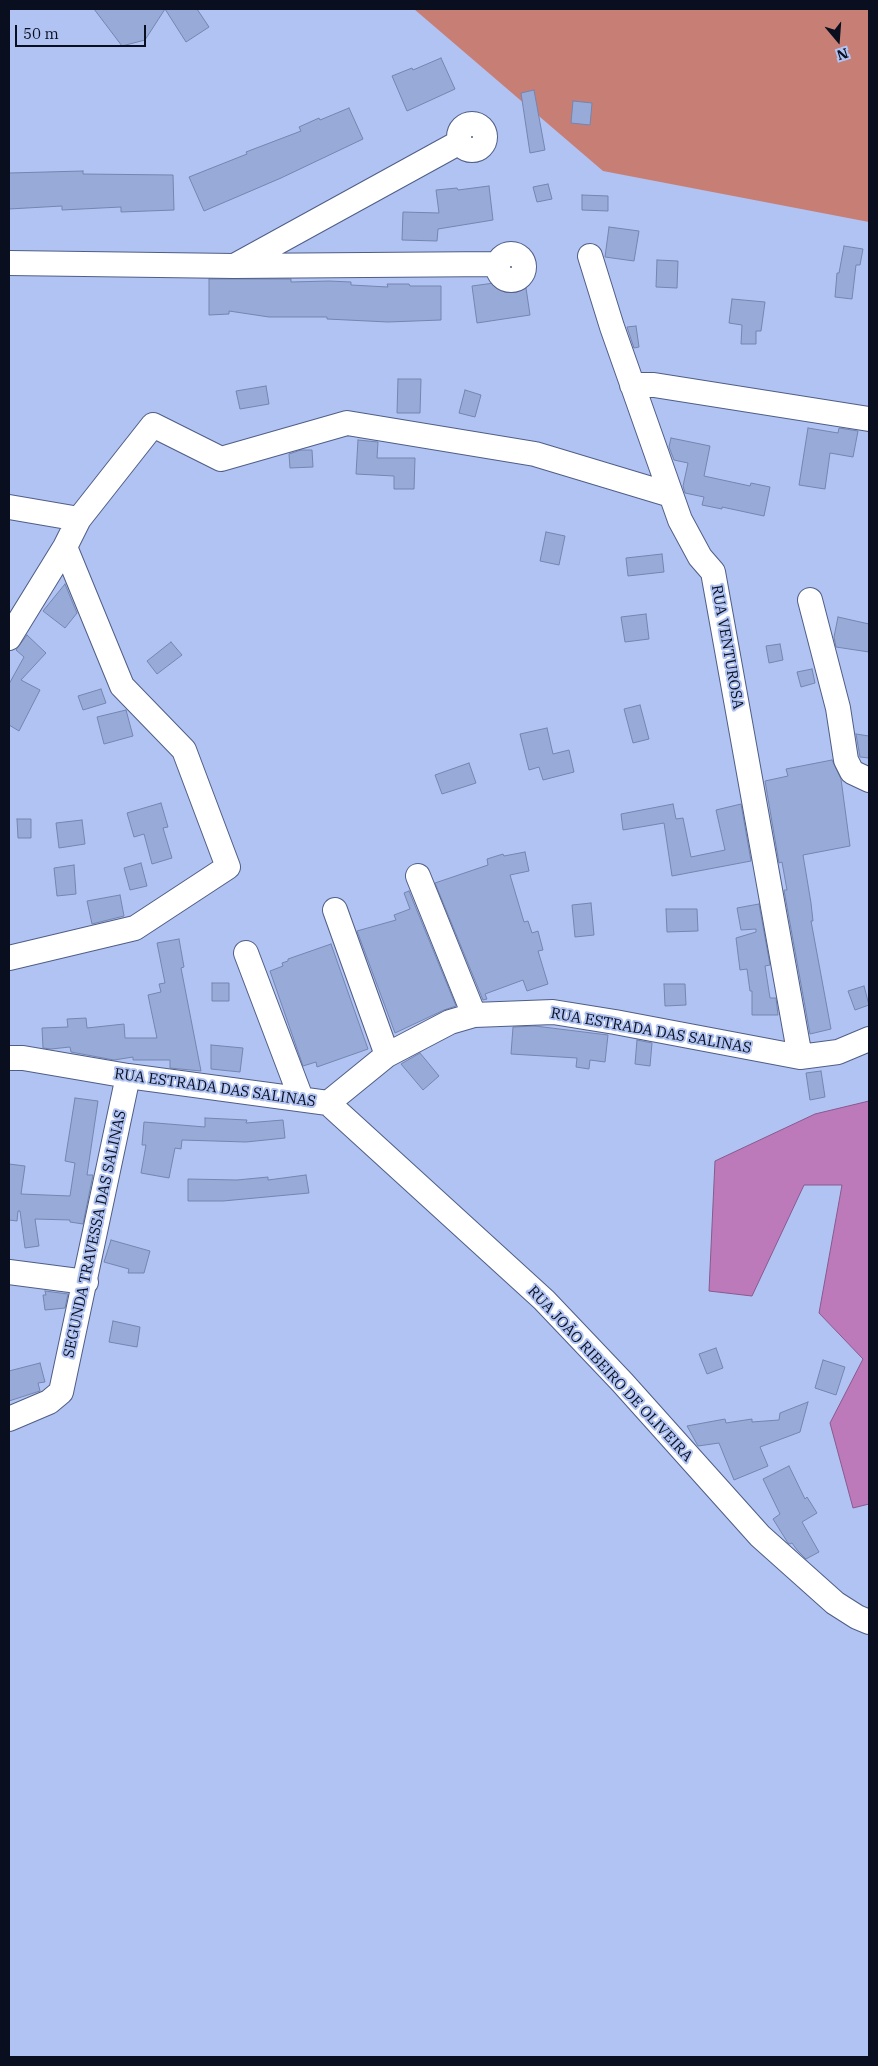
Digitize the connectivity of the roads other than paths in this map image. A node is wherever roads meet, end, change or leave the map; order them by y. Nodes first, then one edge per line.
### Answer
1 (460, 142) dead end
2 (590, 256) dead end
3 (9, 263) edge
4 (498, 264) dead end
5 (234, 266) junction
6 (632, 384) junction
7 (869, 418) edge
8 (671, 495) junction
9 (9, 507) edge
10 (79, 519) junction
11 (65, 547) junction
12 (810, 600) dead end
13 (9, 638) edge
14 (869, 780) edge
15 (418, 876) dead end
16 (335, 910) dead end
17 (246, 953) dead end
18 (9, 958) edge
19 (474, 1015) junction
20 (869, 1040) edge
21 (387, 1055) junction
22 (800, 1057) junction
23 (9, 1058) edge
24 (128, 1076) junction
25 (301, 1098) junction
26 (328, 1103) junction
27 (9, 1272) edge
28 (86, 1282) junction
29 (9, 1419) edge
30 (869, 1622) edge

1 - 5 street
2 - 6 street, RUA VENTUROSA
3 - 5 street
4 - 5 street
6 - 7 street
6 - 8 street, RUA VENTUROSA
8 - 10 street
8 - 22 street, RUA VENTUROSA
9 - 10 street
10 - 11 street
11 - 13 street
11 - 18 street
12 - 14 street
15 - 19 street
16 - 21 street
17 - 25 street
19 - 21 street, RUA ESTRADA DAS SALINAS
19 - 22 street, RUA ESTRADA DAS SALINAS
20 - 22 street, RUA ESTRADA DAS SALINAS
21 - 26 street, RUA ESTRADA DAS SALINAS
23 - 24 street, RUA ESTRADA DAS SALINAS
24 - 25 street, RUA ESTRADA DAS SALINAS
24 - 28 street, SEGUNDA TRAVESSA DAS SALINAS
25 - 26 street, RUA ESTRADA DAS SALINAS
26 - 30 street, RUA JOÃO RIBEIRO DE OLIVEIRA
27 - 28 street
28 - 29 street, SEGUNDA TRAVESSA DAS SALINAS

